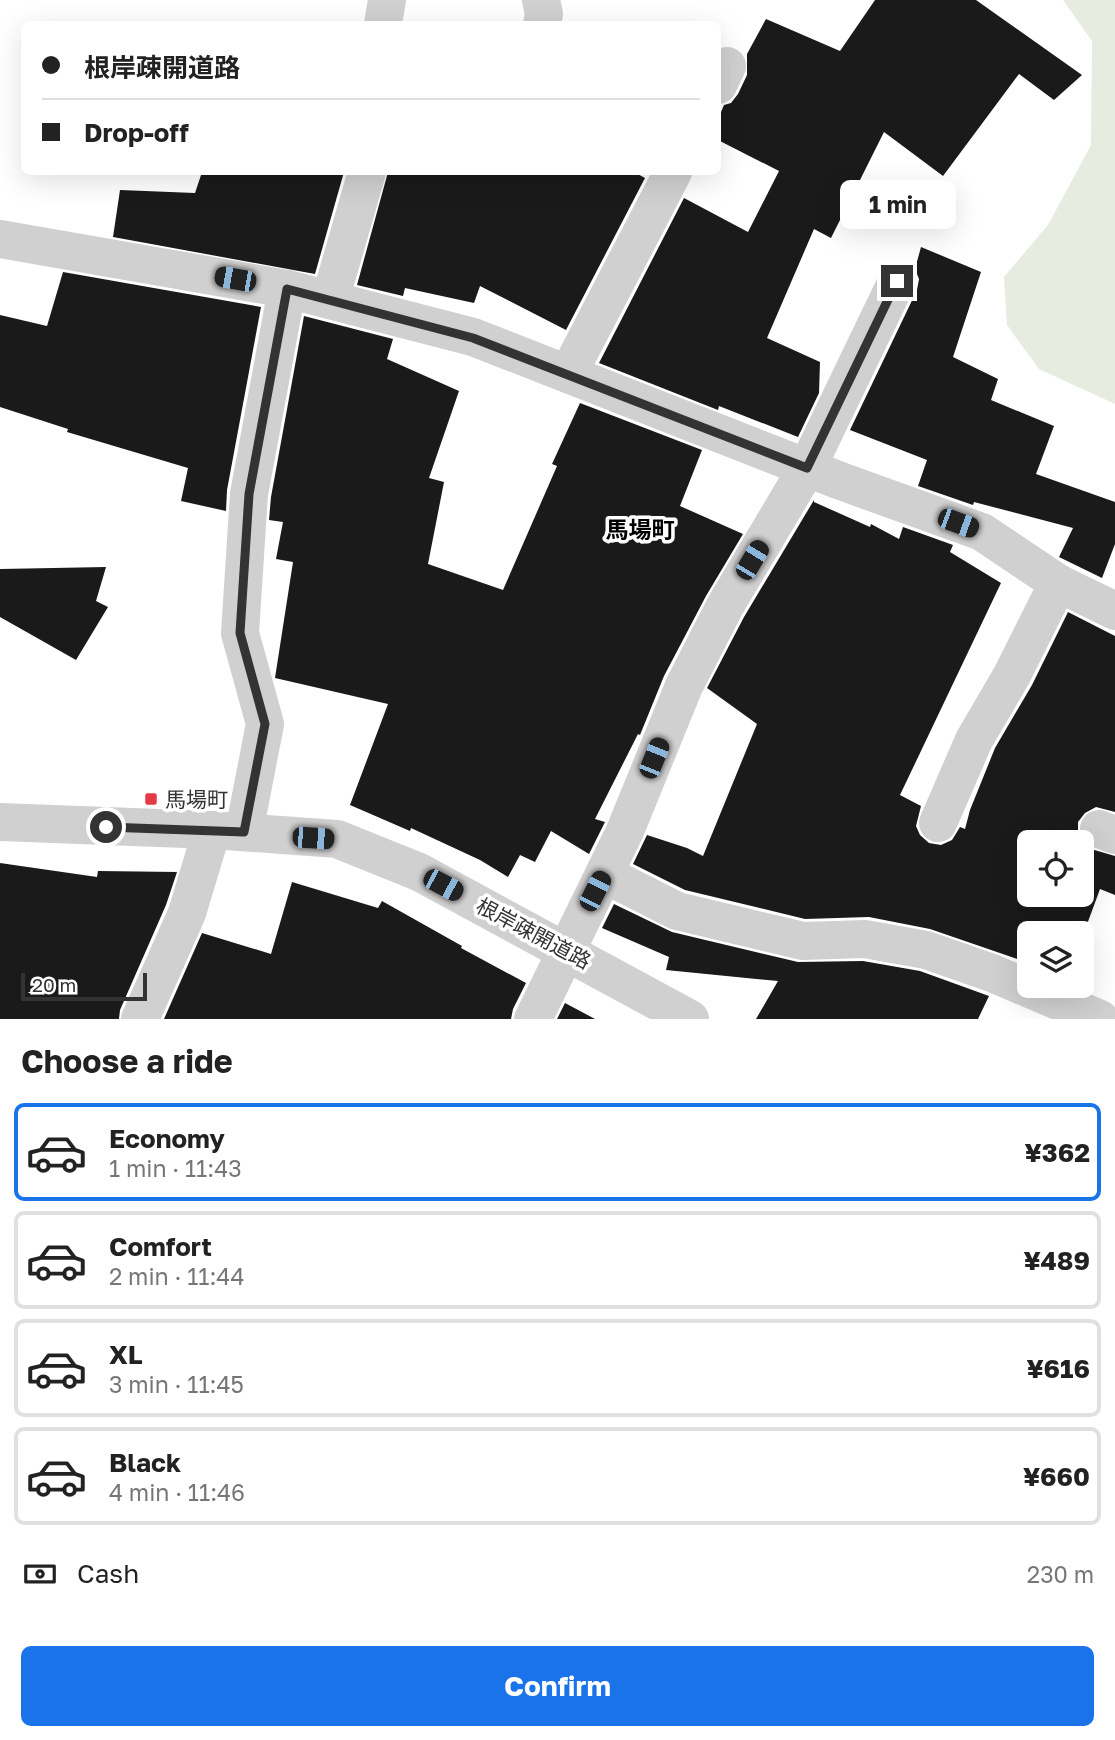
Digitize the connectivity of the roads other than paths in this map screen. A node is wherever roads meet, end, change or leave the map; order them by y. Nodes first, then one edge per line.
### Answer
1 (387, 0) edge
2 (541, 0) edge
3 (384, 21) edge
4 (543, 21) edge
5 (366, 175) edge
6 (671, 175) edge
7 (0, 239) edge
8 (897, 281) dead end
9 (287, 289) junction
10 (330, 300) junction
11 (568, 374) junction
12 (807, 468) junction
13 (1058, 583) junction
14 (1115, 611) edge
15 (0, 822) edge
16 (939, 823) dead end
17 (228, 832) junction
18 (604, 874) junction
19 (565, 950) junction
20 (1115, 1005) edge
21 (140, 1019) edge
22 (533, 1019) edge
23 (690, 1019) edge
24 (1100, 1019) edge
25 (1109, 1019) edge

1 - 3 street
2 - 4 street
5 - 10 street
6 - 11 street
7 - 9 street
8 - 12 street
9 - 10 street
9 - 17 street
10 - 11 street
11 - 12 street
12 - 13 street
12 - 18 street
13 - 14 street
13 - 16 street
15 - 17 street, 根岸疎開道路
17 - 19 street, 根岸疎開道路
17 - 21 street
18 - 19 street
18 - 24 street
19 - 22 street
19 - 23 street, 根岸疎開道路
20 - 25 street

